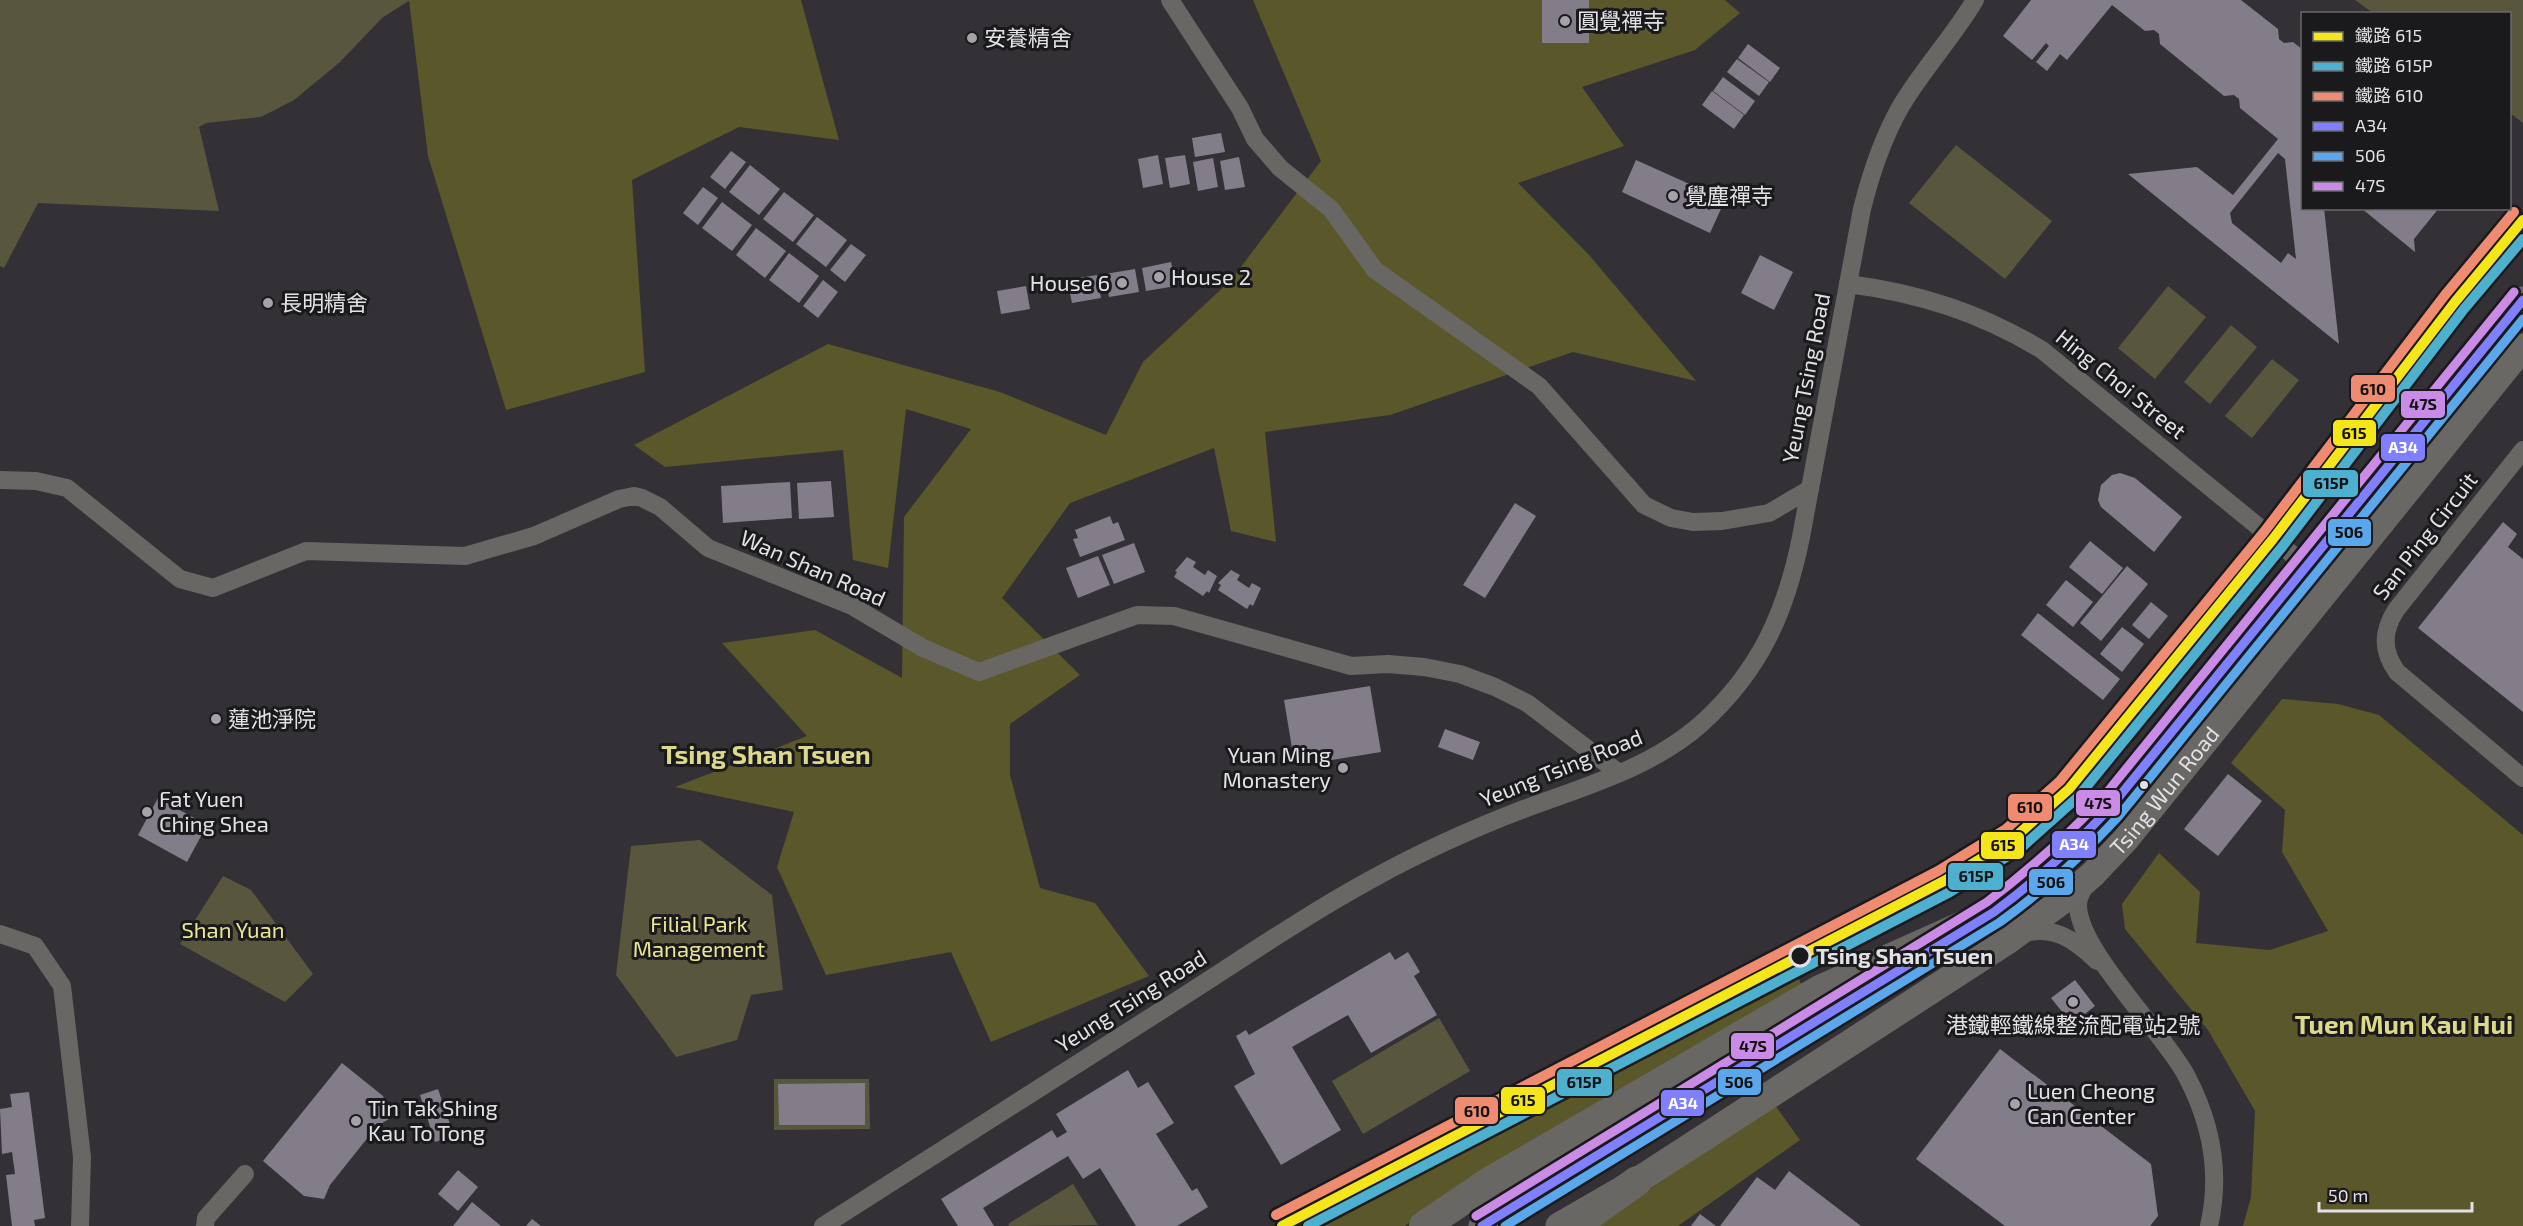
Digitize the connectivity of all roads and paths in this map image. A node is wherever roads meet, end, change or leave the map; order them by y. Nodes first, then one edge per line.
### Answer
1 (1170, 0) edge
2 (1975, 0) edge
3 (1848, 284) junction
4 (2523, 300) edge
5 (2523, 346) edge
6 (2523, 450) edge
7 (0, 480) edge
8 (1810, 489) junction
9 (2306, 565) junction
10 (2331, 586) junction
11 (1619, 773) junction
12 (2523, 778) edge
13 (2093, 874) junction
14 (1994, 912) junction
15 (0, 934) edge
16 (2014, 936) junction
17 (2110, 972) junction
18 (245, 1174) dead end
19 (1637, 1181) junction
20 (80, 1226) edge
21 (205, 1226) edge
22 (823, 1226) edge
23 (1425, 1226) edge
24 (1482, 1226) edge
25 (1559, 1226) edge
26 (1574, 1226) edge
27 (2210, 1226) edge

1 - 8 street
2 - 3 street, Yeung Tsing Road
3 - 8 street, Yeung Tsing Road
3 - 9 street, Hing Choi Street
4 - 9 main road, Tsing Wun Road
5 - 10 main road, Tsing Wun Road
6 - 12 street, San Ping Circuit
7 - 11 street, Wan Shan Road
8 - 11 street, Yeung Tsing Road
9 - 10 street, Hing Choi Street
9 - 14 main road, Tsing Wun Road
10 - 13 main road, Tsing Wun Road
11 - 22 street, Yeung Tsing Road
13 - 16 main road, Tsing Wun Road
13 - 17 street
14 - 23 main road
14 - 24 main road, Tsing Wun Road
15 - 20 street
16 - 17 street
16 - 19 main road, Tsing Wun Road
17 - 27 street
18 - 21 street
19 - 25 main road, Tsing Wun Road
19 - 26 main road

